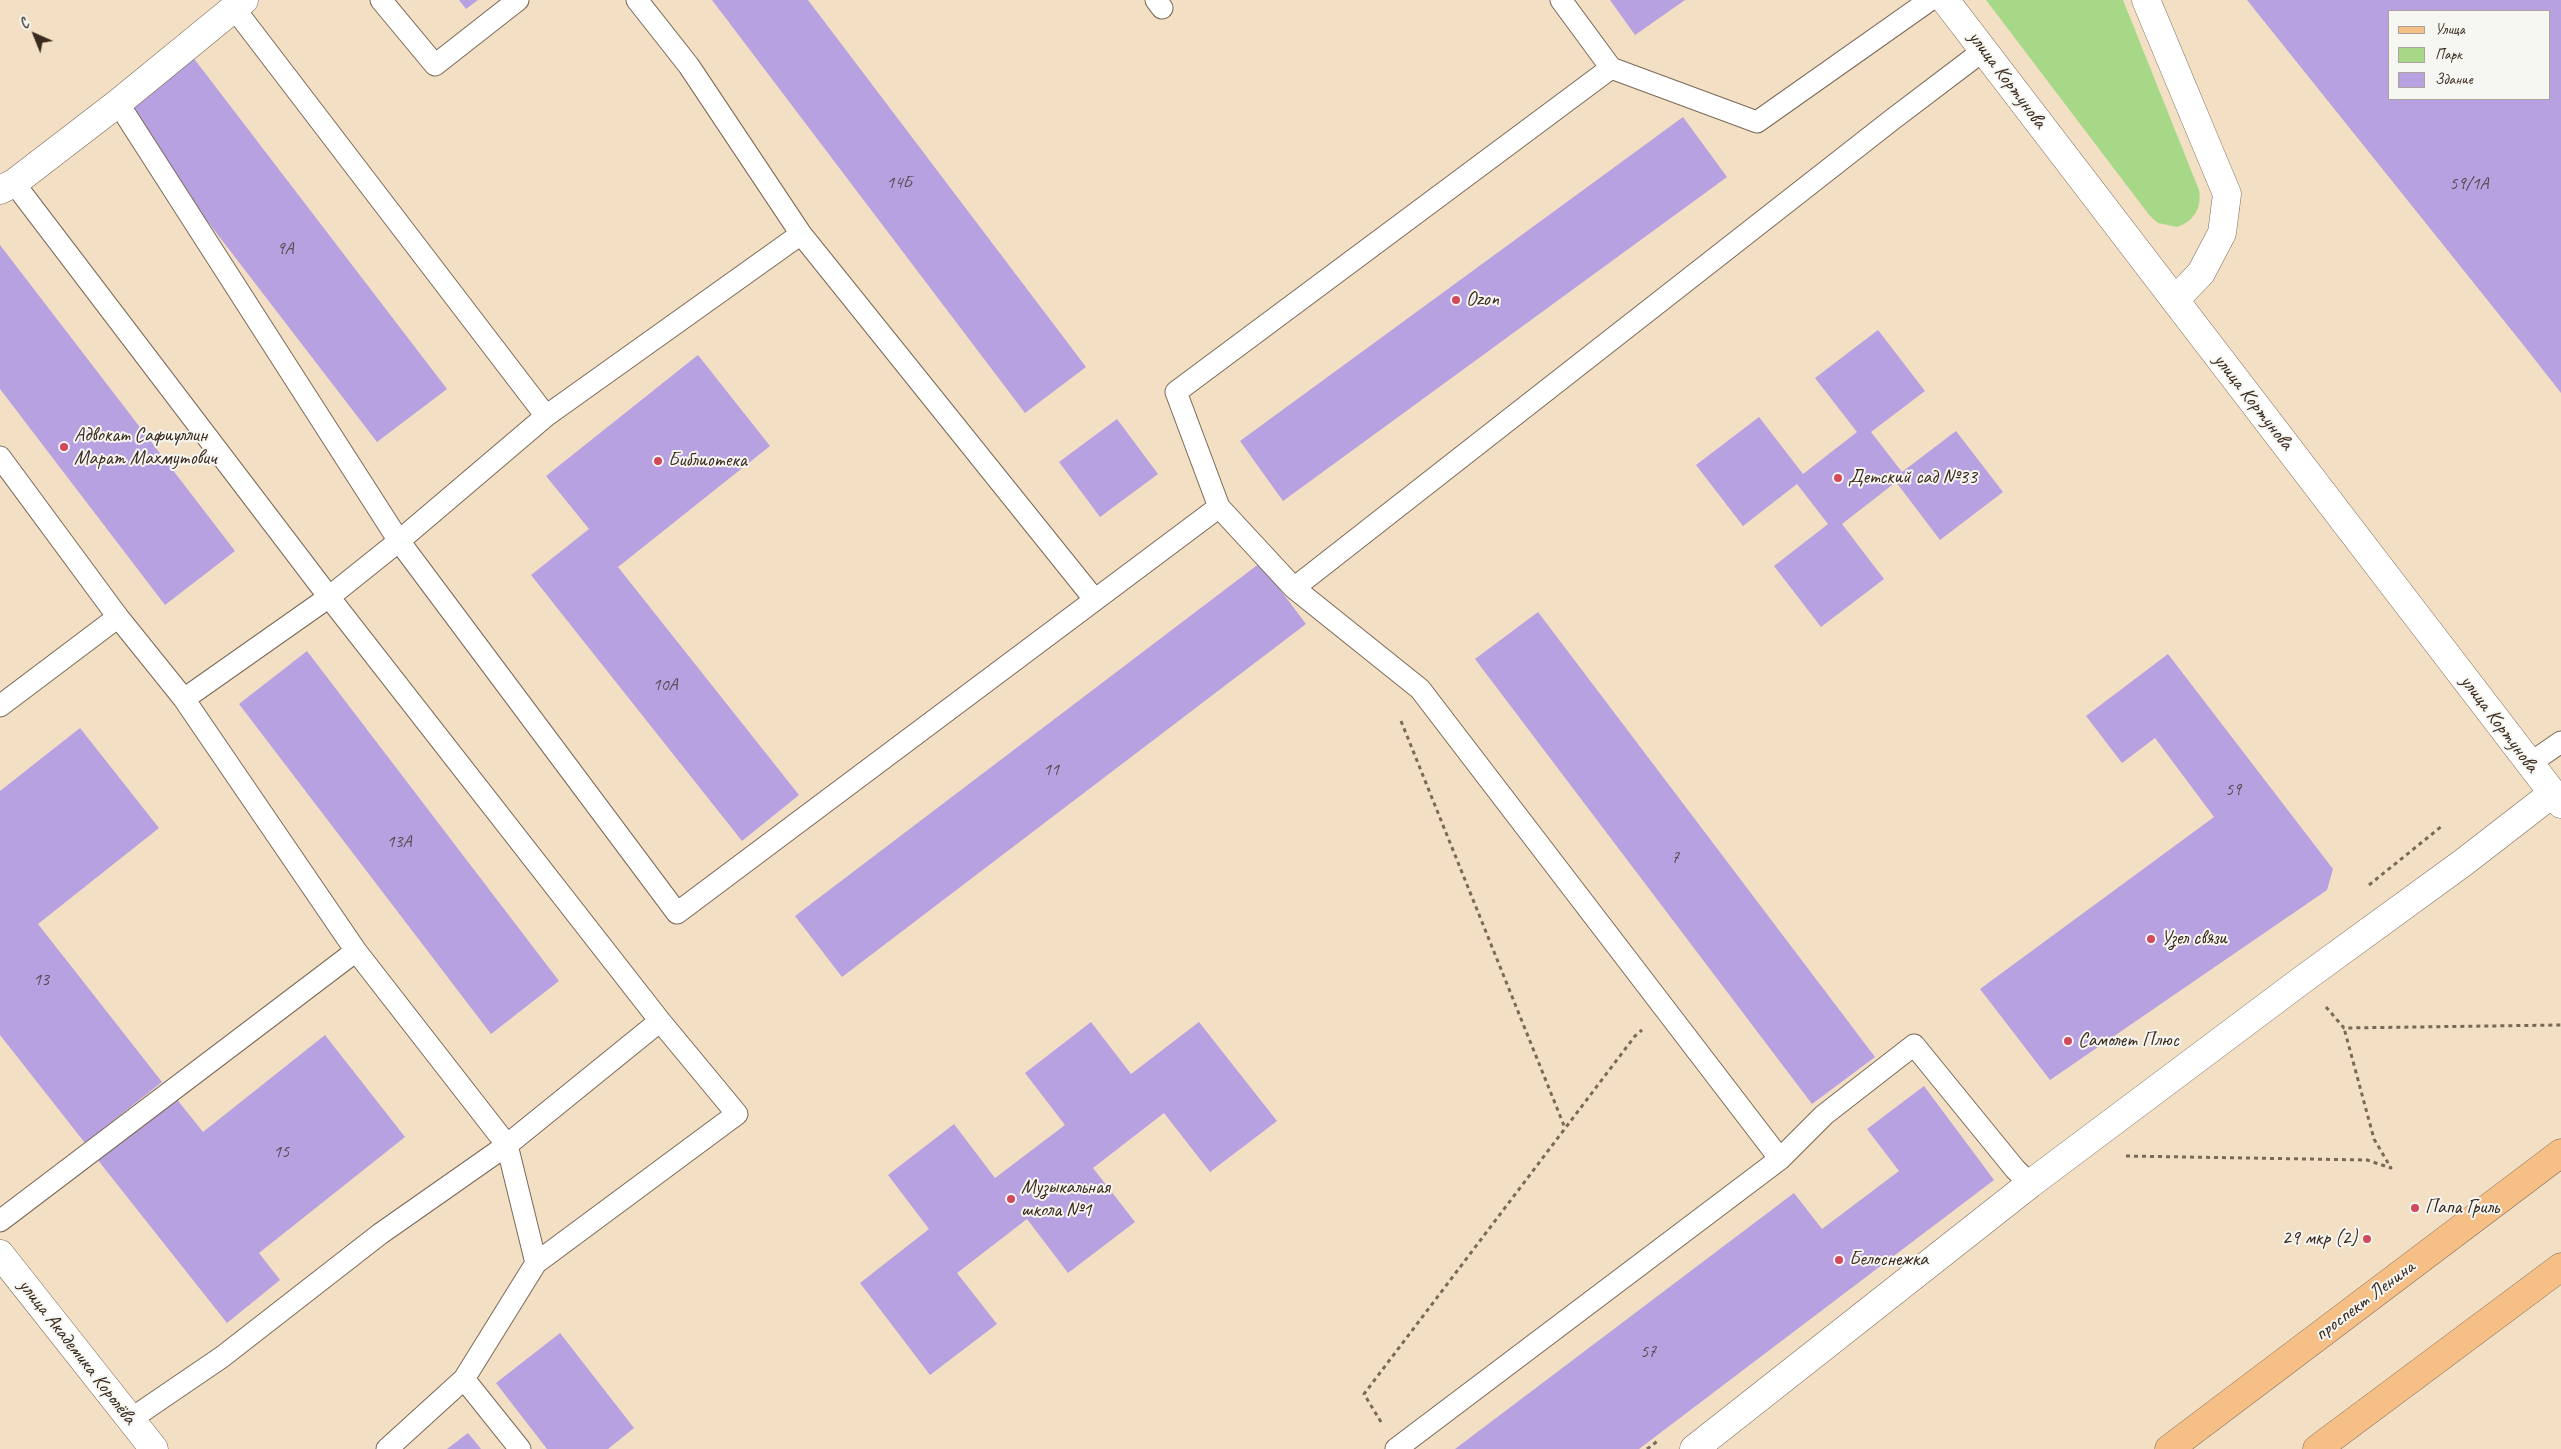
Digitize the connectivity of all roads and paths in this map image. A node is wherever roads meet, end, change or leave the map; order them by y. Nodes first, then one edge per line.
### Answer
1 (382, 0) edge
2 (518, 0) edge
3 (638, 0) edge
4 (1561, 0) edge
5 (1930, 0) edge
6 (1945, 0) edge
7 (2146, 0) edge
8 (239, 4) edge
9 (1984, 50) junction
10 (1611, 68) junction
11 (118, 103) junction
12 (7, 186) edge
13 (801, 234) junction
14 (2175, 300) junction
15 (546, 416) junction
16 (0, 457) edge
17 (1219, 507) junction
18 (399, 541) junction
19 (1294, 588) junction
20 (329, 597) junction
21 (1095, 600) junction
22 (118, 617) junction
23 (1420, 689) junction
24 (184, 699) junction
25 (0, 706) edge
26 (2561, 742) edge
27 (2529, 764) junction
28 (2557, 798) edge
29 (356, 951) junction
30 (2302, 980) junction
31 (1666, 1011) junction
32 (660, 1021) junction
33 (2561, 1026) edge
34 (2344, 1028) junction
35 (1566, 1129) junction
36 (506, 1145) junction
37 (2082, 1148) junction
38 (2561, 1153) edge
39 (1780, 1159) junction
40 (2030, 1184) junction
41 (0, 1221) edge
42 (0, 1254) edge
43 (536, 1262) junction
44 (2561, 1267) edge
45 (464, 1379) junction
46 (130, 1418) junction
47 (1397, 1448) edge
48 (154, 1449) edge
49 (387, 1449) edge
50 (520, 1449) edge
51 (1694, 1449) edge
52 (2170, 1449) edge
53 (2317, 1449) edge

1 - 2 lane
3 - 13 lane
4 - 10 lane
5 - 10 lane
6 - 9 street, улица Кортунова
7 - 14 street
8 - 11 street
8 - 15 lane
9 - 14 street, улица Кортунова
9 - 19 lane
10 - 17 lane
11 - 12 street
11 - 18 lane
12 - 20 lane
13 - 15 lane
13 - 21 lane
14 - 27 street, улица Кортунова
15 - 18 lane
16 - 22 lane
17 - 19 lane
17 - 21 lane
18 - 20 lane
18 - 21 lane
19 - 23 lane
20 - 24 lane
20 - 32 lane
22 - 24 lane
22 - 25 lane
23 - 31 lane
23 - 35 path
24 - 29 lane
26 - 27 lane
27 - 28 street, улица Кортунова
28 - 30 street
29 - 36 lane
29 - 41 lane
30 - 34 path
30 - 37 street
31 - 35 path
31 - 39 lane
32 - 36 lane
32 - 43 lane
33 - 34 path
34 - 37 path
35 - 47 path
36 - 43 lane
36 - 46 lane
37 - 40 street
38 - 52 main road, проспект Ленина
39 - 40 lane
39 - 47 lane
40 - 51 street
42 - 46 street, улица Академика Королёва
43 - 45 lane
44 - 53 main road
45 - 49 lane
45 - 50 lane
46 - 48 street, улица Академика Королёва

